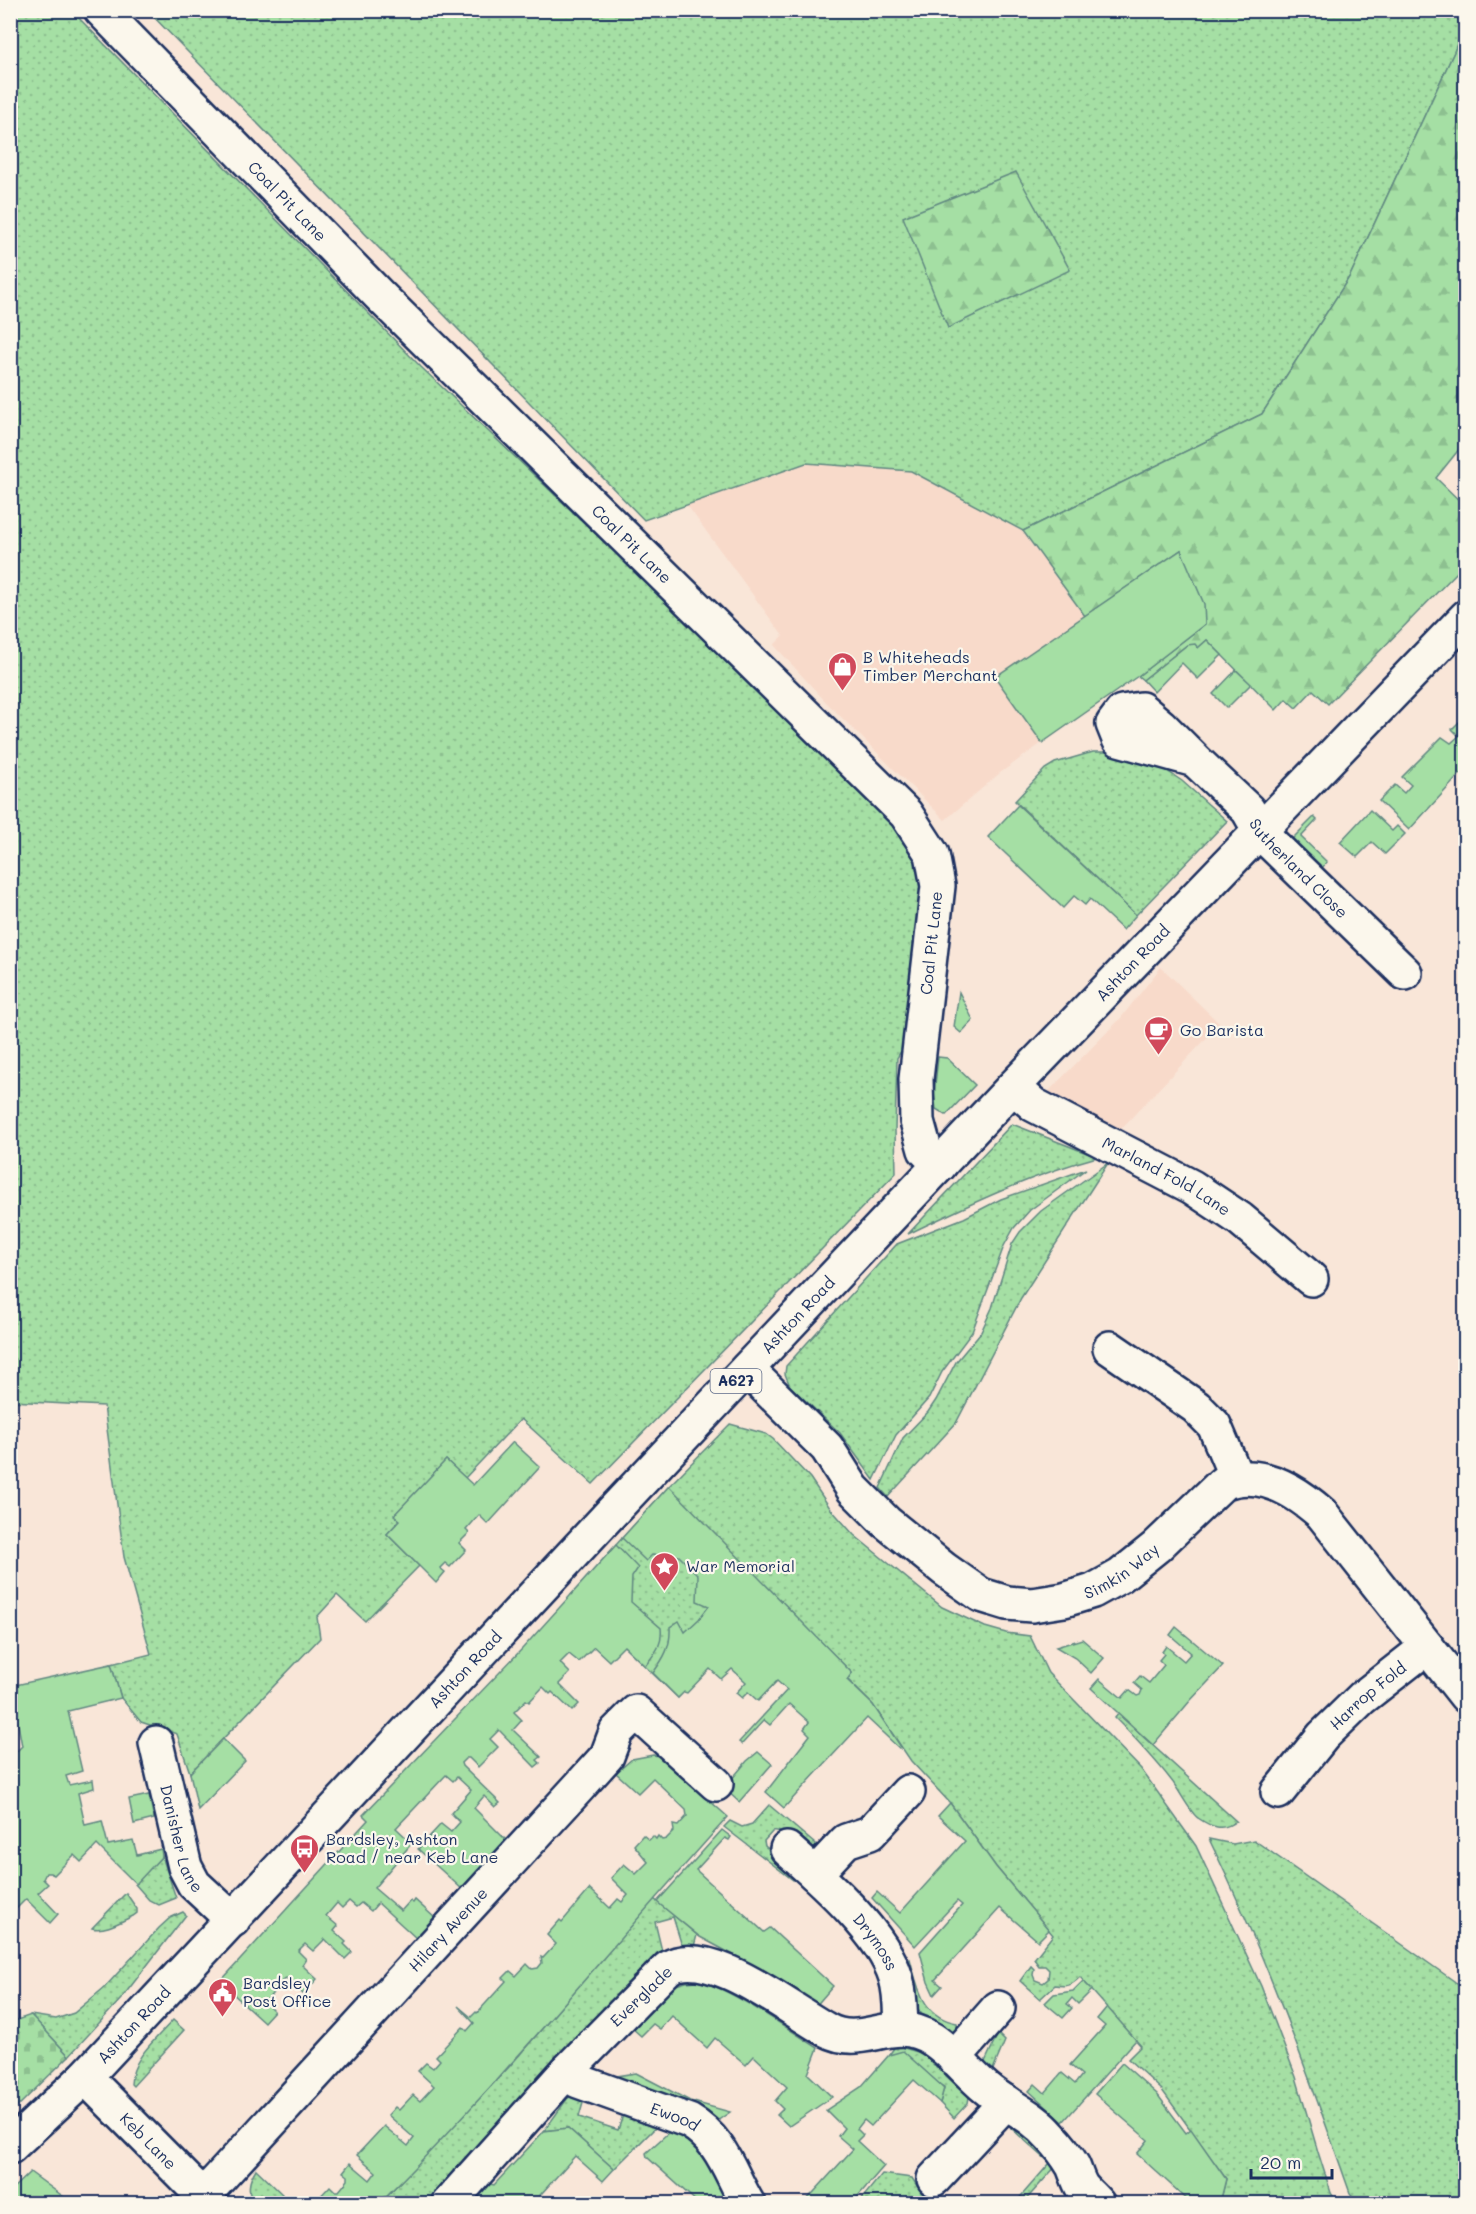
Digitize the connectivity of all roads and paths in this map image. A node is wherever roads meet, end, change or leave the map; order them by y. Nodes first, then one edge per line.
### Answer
1 (101, 10) edge
2 (1466, 617) edge
3 (1195, 760) dead end
4 (1260, 831) junction
5 (1405, 973) dead end
6 (1013, 1087) junction
7 (940, 1165) junction
8 (1311, 1279) dead end
9 (1110, 1348) dead end
10 (747, 1369) junction
11 (1236, 1477) junction
12 (1427, 1647) junction
13 (1466, 1696) edge
14 (156, 1743) dead end
15 (716, 1784) dead end
16 (908, 1792) dead end
17 (1278, 1792) dead end
18 (786, 1849) dead end
19 (815, 1874) junction
20 (233, 1920) junction
21 (998, 2008) dead end
22 (901, 2028) junction
23 (954, 2058) junction
24 (567, 2071) junction
25 (85, 2078) junction
26 (1006, 2102) junction
27 (10, 2147) edge
28 (934, 2179) dead end
29 (1082, 2198) edge
30 (207, 2200) edge
31 (448, 2204) edge
32 (748, 2204) edge

1 - 7 main road, Coal Pit Lane
2 - 4 main road, Ashton Road / A627
3 - 4 main road, Sutherland Close
4 - 5 main road, Sutherland Close
4 - 6 main road, Ashton Road / A627
6 - 7 main road, Ashton Road / A627
6 - 8 main road, Marland Fold Lane
7 - 10 main road, Ashton Road / A627
9 - 11 main road
10 - 11 main road, Simkin Way
10 - 20 main road, Ashton Road / A627
11 - 12 main road
12 - 13 main road
12 - 17 main road, Harrop Fold
14 - 20 main road, Danisher Lane
15 - 30 main road, Hilary Avenue
16 - 19 main road
18 - 19 main road, Drymoss
19 - 22 main road, Drymoss
20 - 25 main road, Ashton Road / A627
21 - 23 main road
22 - 23 main road
22 - 24 main road, Everglade
23 - 26 main road
24 - 31 main road, Everglade
24 - 32 main road, Ewood
25 - 27 main road, Ashton Road / A627
25 - 30 main road, Keb Lane
26 - 28 main road
26 - 29 main road

